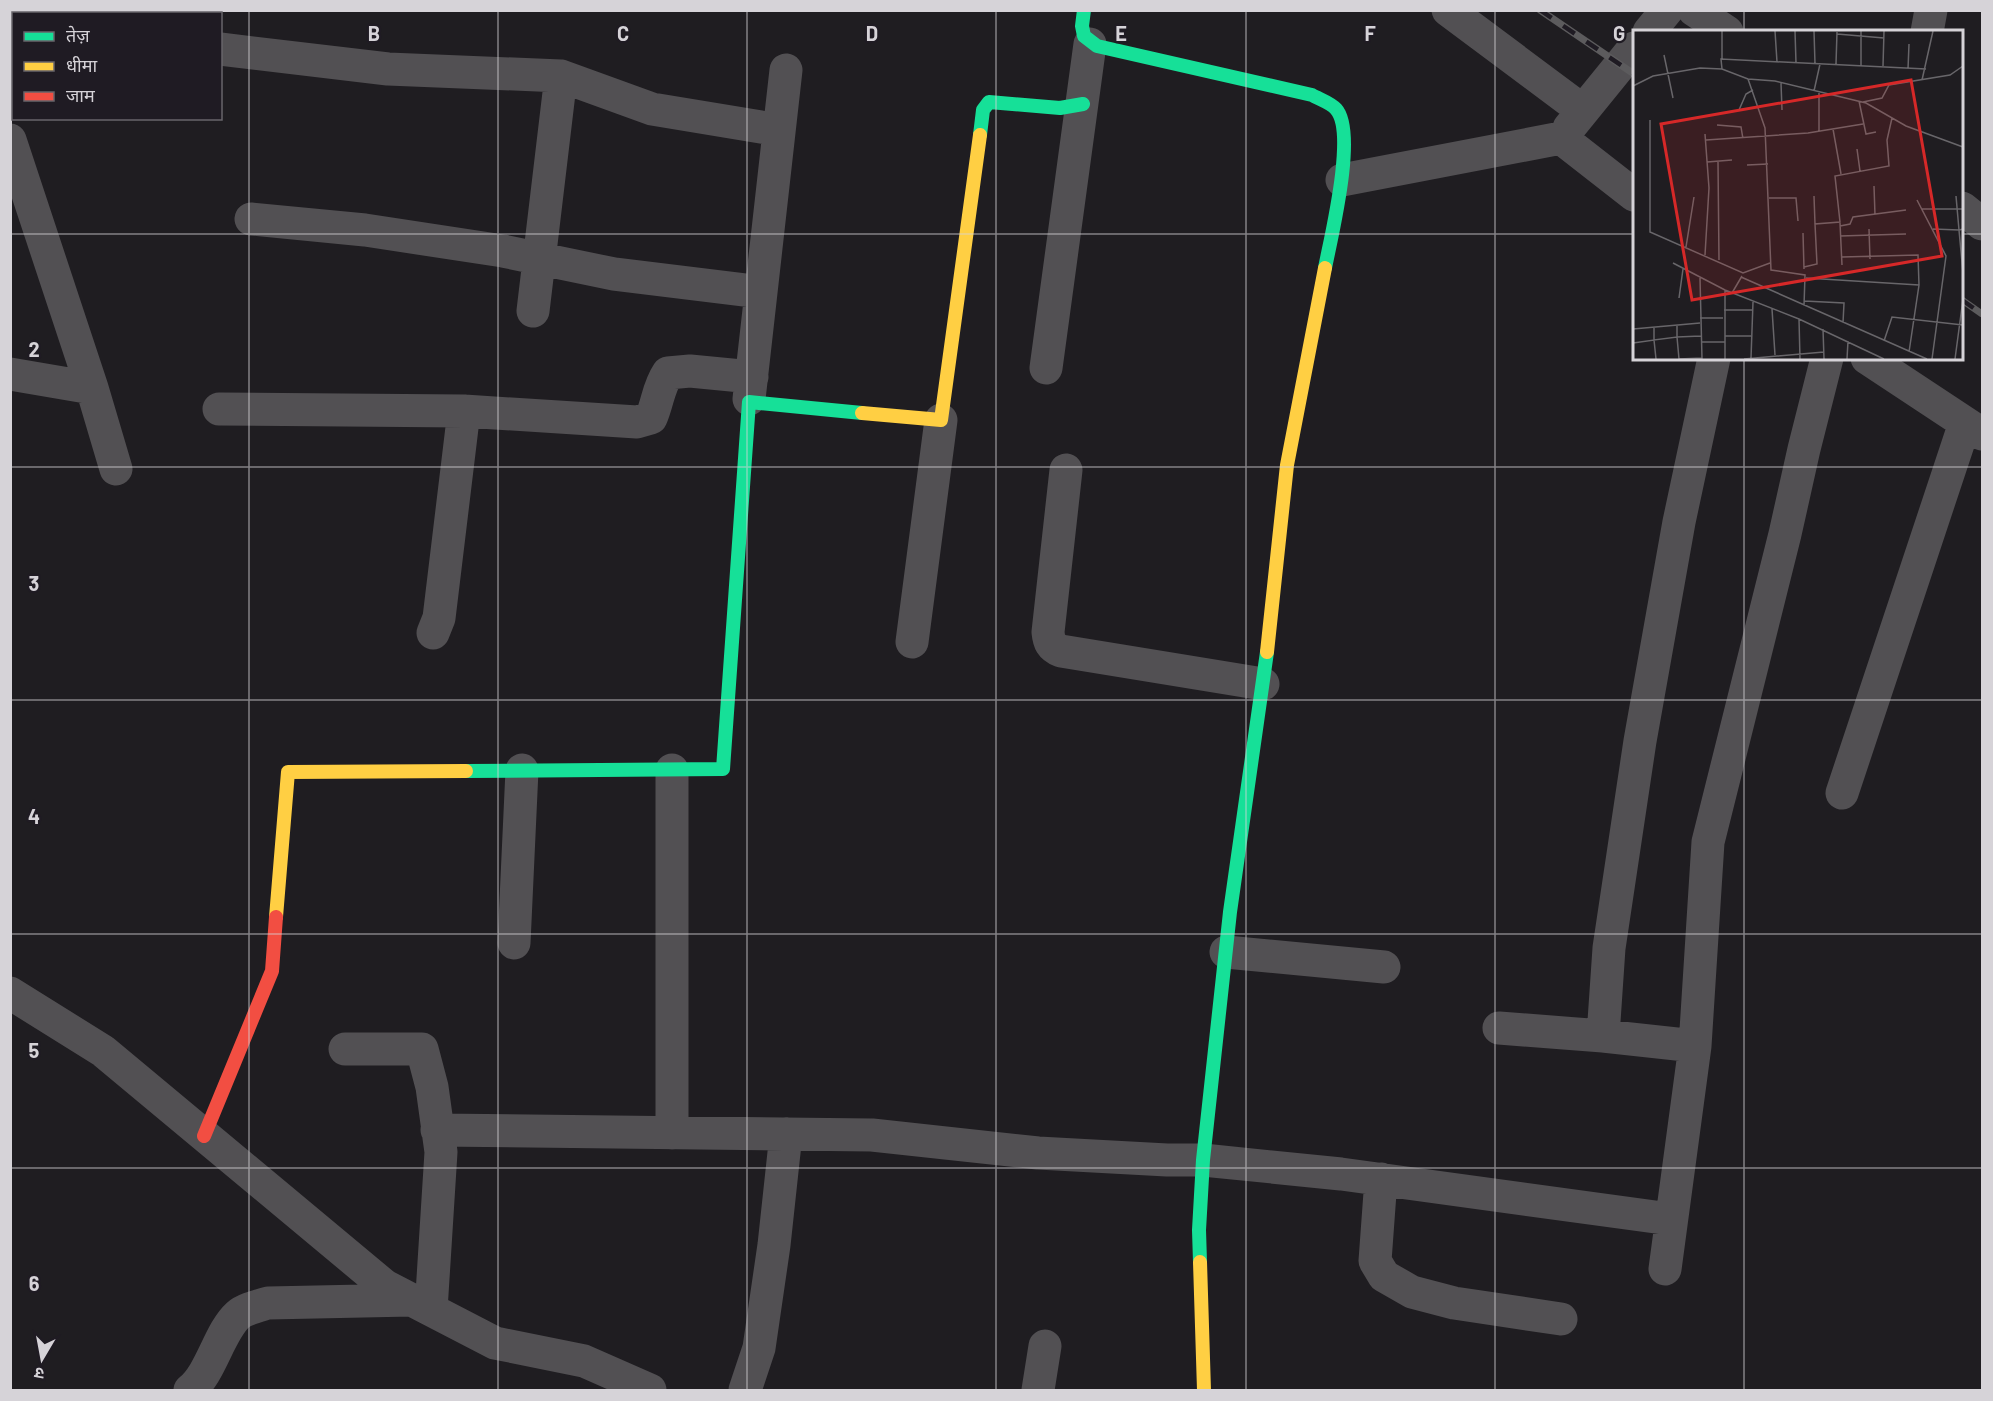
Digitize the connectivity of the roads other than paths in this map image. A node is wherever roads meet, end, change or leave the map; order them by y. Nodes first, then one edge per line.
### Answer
1 (1448, 10) edge
2 (1667, 10) edge
3 (1694, 10) edge
4 (1734, 10) edge
5 (1931, 10) edge
6 (1081, 20) edge
7 (1651, 30) edge
8 (1725, 30) edge
9 (1729, 30) edge
10 (1927, 30) edge
11 (222, 49) edge
12 (1633, 50) edge
13 (786, 70) dead end
14 (561, 76) junction
15 (1083, 104) junction
16 (1582, 110) junction
17 (779, 130) junction
18 (1561, 138) junction
19 (10, 140) edge
20 (1342, 180) junction
21 (1633, 193) edge
22 (1963, 209) edge
23 (24, 219) edge
24 (251, 219) dead end
25 (1983, 224) edge
26 (538, 258) junction
27 (761, 292) junction
28 (533, 311) dead end
29 (1714, 360) edge
30 (1827, 360) edge
31 (1870, 360) edge
32 (1046, 368) dead end
33 (10, 374) edge
34 (92, 388) junction
35 (751, 389) junction
36 (219, 409) dead end
37 (464, 411) junction
38 (941, 420) junction
39 (1974, 428) edge
40 (117, 469) dead end
41 (1066, 470) dead end
42 (433, 633) dead end
43 (912, 642) dead end
44 (1263, 684) junction
45 (522, 770) junction
46 (672, 770) junction
47 (1842, 793) dead end
48 (514, 943) dead end
49 (1226, 952) junction
50 (1384, 967) dead end
51 (10, 993) edge
52 (1499, 1028) dead end
53 (1603, 1036) junction
54 (1695, 1046) junction
55 (345, 1049) dead end
56 (437, 1130) junction
57 (672, 1132) junction
58 (786, 1134) junction
59 (204, 1136) junction
60 (1203, 1160) junction
61 (1381, 1179) junction
62 (1670, 1219) junction
63 (1665, 1269) dead end
64 (421, 1305) junction
65 (1561, 1319) dead end
66 (1045, 1346) dead end
67 (190, 1390) edge
68 (650, 1390) edge
69 (745, 1390) edge
70 (1038, 1390) edge
71 (1204, 1390) edge

1 - 16 street
2 - 7 street
3 - 8 street
4 - 9 street
5 - 10 street
6 - 15 street
6 - 20 street
11 - 14 street
12 - 16 street
13 - 17 street
14 - 17 street
14 - 26 street
15 - 32 street
15 - 38 street
16 - 18 street
17 - 27 street
18 - 20 street
18 - 21 street
19 - 23 street
20 - 44 street
22 - 25 street
23 - 34 street
24 - 26 street
26 - 27 street
26 - 28 street
27 - 35 street
29 - 53 street
30 - 54 street
31 - 39 street
33 - 34 street
34 - 40 street
35 - 37 street
35 - 38 street
35 - 46 street
36 - 37 street
37 - 42 street
38 - 43 street
39 - 47 street
41 - 44 street
44 - 49 street
45 - 46 street
45 - 48 street
45 - 59 street
46 - 57 street
49 - 50 street
49 - 60 street
51 - 59 street
52 - 53 street
53 - 54 street
54 - 62 street
55 - 56 street
56 - 57 street
56 - 64 street
57 - 58 street
58 - 60 street
58 - 69 street
59 - 64 street
60 - 61 street
60 - 71 street
61 - 62 street
61 - 65 street
62 - 63 street
64 - 67 street
64 - 68 street
66 - 70 street

